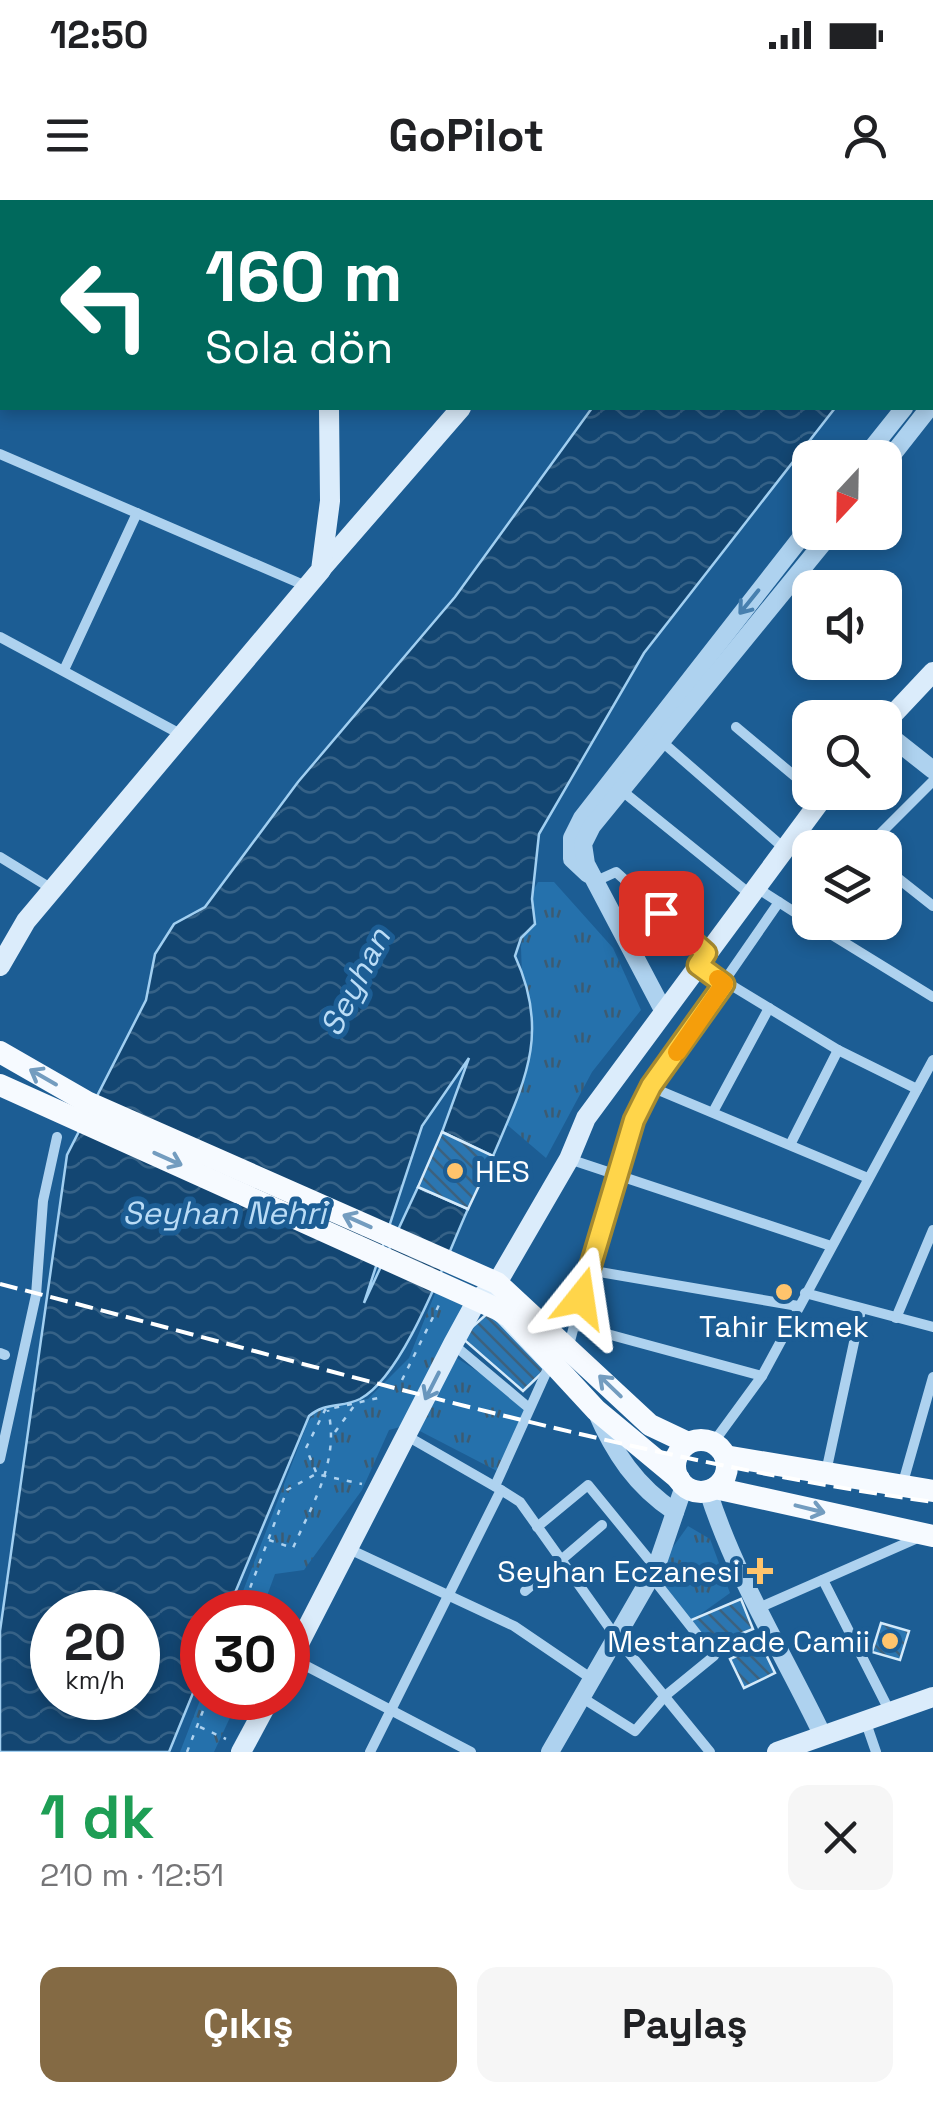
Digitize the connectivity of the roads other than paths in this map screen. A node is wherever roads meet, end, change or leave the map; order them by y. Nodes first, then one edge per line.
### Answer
1 (329, 410) edge
2 (459, 410) edge
3 (902, 410) edge
4 (926, 410) edge
5 (878, 440) edge
6 (902, 442) edge
7 (0, 454) edge
8 (138, 514) junction
9 (792, 549) edge
10 (817, 550) edge
11 (314, 578) junction
12 (0, 637) edge
13 (64, 670) junction
14 (933, 672) edge
15 (902, 705) edge
16 (736, 727) dead end
17 (182, 735) junction
18 (660, 740) junction
19 (902, 745) edge
20 (933, 770) edge
21 (792, 772) edge
22 (933, 780) edge
23 (621, 790) junction
24 (809, 810) edge
25 (884, 830) edge
26 (785, 850) junction
27 (0, 857) edge
28 (596, 881) junction
29 (902, 881) edge
30 (53, 890) junction
31 (754, 892) junction
32 (779, 902) junction
33 (933, 906) edge
34 (792, 910) edge
35 (840, 940) edge
36 (702, 959) junction
37 (0, 966) edge
38 (724, 984) junction
39 (933, 998) edge
40 (769, 1008) junction
41 (663, 1010) junction
42 (838, 1050) junction
43 (0, 1052) edge
44 (933, 1060) edge
45 (0, 1085) edge
46 (651, 1086) junction
47 (917, 1089) junction
48 (83, 1110) junction
49 (713, 1112) junction
50 (56, 1137) dead end
51 (790, 1143) junction
52 (569, 1159) junction
53 (614, 1175) junction
54 (868, 1178) junction
55 (933, 1230) edge
56 (831, 1246) junction
57 (588, 1270) junction
58 (442, 1279) junction
59 (498, 1283) junction
60 (805, 1293) junction
61 (477, 1300) junction
62 (798, 1306) junction
63 (861, 1310) junction
64 (896, 1318) junction
65 (933, 1328) edge
66 (572, 1335) junction
67 (453, 1344) junction
68 (550, 1363) junction
69 (762, 1376) junction
70 (933, 1377) edge
71 (529, 1408) junction
72 (596, 1410) junction
73 (406, 1436) junction
74 (688, 1443) junction
75 (719, 1450) junction
76 (0, 1459) edge
77 (826, 1473) junction
78 (681, 1482) junction
79 (902, 1487) junction
80 (498, 1489) junction
81 (712, 1489) junction
82 (933, 1491) edge
83 (675, 1512) junction
84 (602, 1525) dead end
85 (537, 1527) junction
86 (929, 1535) edge
87 (349, 1549) junction
88 (561, 1560) junction
89 (654, 1572) junction
90 (823, 1580) junction
91 (525, 1591) dead end
92 (448, 1596) junction
93 (761, 1608) junction
94 (310, 1622) edge
95 (616, 1637) junction
96 (310, 1671) edge
97 (592, 1679) junction
98 (665, 1696) junction
99 (582, 1697) junction
100 (933, 1697) edge
101 (392, 1709) junction
102 (889, 1710) junction
103 (865, 1718) junction
104 (253, 1720) edge
105 (822, 1734) junction
106 (233, 1745) edge
107 (370, 1752) edge
108 (471, 1752) edge
109 (550, 1752) edge
110 (710, 1752) edge
111 (776, 1752) edge
112 (876, 1752) edge

1 - 11 main road
2 - 11 main road
3 - 5 street
4 - 6 street
7 - 8 street
8 - 11 street
8 - 13 street
9 -> 28 street
10 - 18 street
11 - 17 main road
12 - 13 street
13 - 17 street
14 - 15 main road
16 - 21 street
17 - 30 main road
18 - 23 street
18 - 26 street
19 - 20 street
22 - 25 street
23 - 28 street
23 - 31 street
24 - 26 main road
26 - 31 main road
27 - 30 street
28 - 36 street
28 - 41 street
29 - 33 street
30 - 37 main road
31 - 32 street
31 - 36 main road
32 - 34 street
32 - 38 street
35 - 39 street
36 - 38 street
36 - 41 main road
38 - 40 street
38 - 46 street
40 - 42 street
40 - 49 street
41 - 52 main road
42 - 47 street
42 - 51 street
48 -> 43 main road
44 - 47 street
45 - 48 main road
46 - 49 street
46 - 53 street
47 - 54 street
48 - 58 main road
49 - 51 street
50 - 76 street
51 - 54 street
52 - 53 street
52 - 59 main road
53 - 56 street
53 - 57 street
54 - 56 street
55 - 64 street
56 - 60 street
57 - 62 street
57 - 66 street
58 - 59 main road
58 - 61 main road
59 - 61 main road
59 - 66 main road
60 - 62 street
60 - 63 street
61 - 67 main road
61 - 68 main road
62 - 69 street
63 - 64 street
63 - 77 street
64 - 65 street
66 - 69 street
74 -> 66 main road
67 - 71 street
67 -> 73 main road
68 - 71 street
68 - 72 main road
69 - 75 street
70 - 79 street
71 - 80 street
72 - 78 main road
72 - 83 street
73 - 80 street
73 - 87 main road
74 - 75 main road
74 - 78 main road
75 - 77 main road
75 - 81 main road
77 - 79 main road
78 - 81 main road
78 - 83 street
79 - 82 main road
80 - 85 street
80 - 92 street
81 -> 86 main road
81 - 93 street
83 - 89 street
84 - 88 street
85 - 88 street
85 - 89 street
86 - 90 street
87 - 92 street
87 - 94 main road
88 - 91 street
88 - 95 street
89 - 95 street
89 - 98 street
90 - 93 street
90 - 102 street
92 - 97 street
92 - 101 street
93 - 105 street
95 - 97 street
95 - 98 street
96 - 101 street
97 - 99 street
98 - 99 street
98 - 110 street
99 - 109 street
100 - 102 main road
101 - 107 street
101 - 108 street
102 - 103 main road
103 - 105 main road
103 - 112 street
104 - 106 main road
105 - 111 main road

